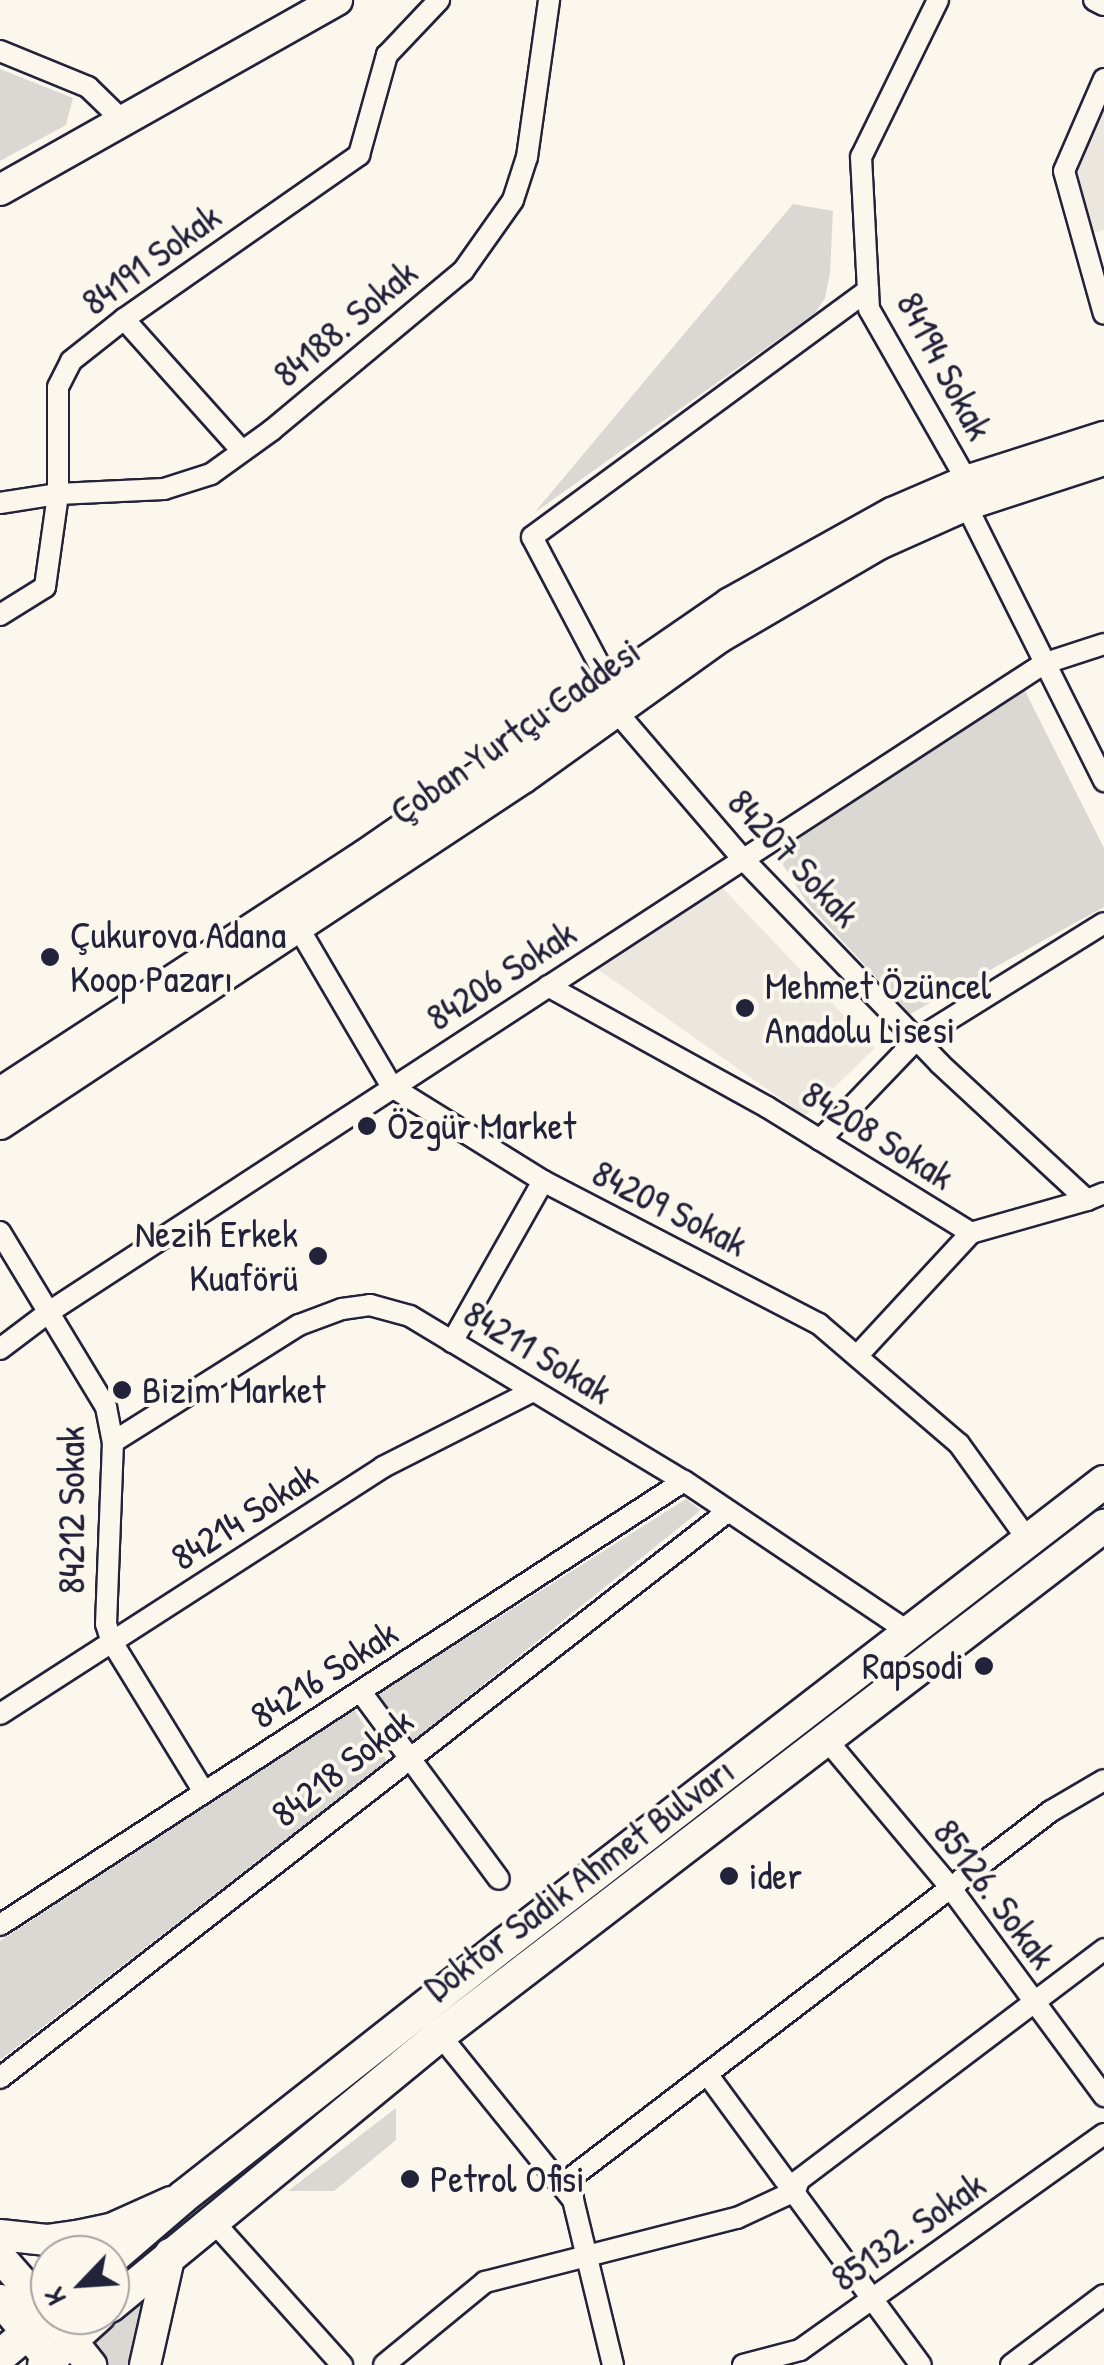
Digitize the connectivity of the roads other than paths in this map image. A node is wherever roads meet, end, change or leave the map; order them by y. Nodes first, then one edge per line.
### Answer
1 (337, 0) edge
2 (438, 0) edge
3 (549, 0) edge
4 (938, 0) edge
5 (1094, 0) edge
6 (1104, 5) edge
7 (0, 51) edge
8 (1104, 79) edge
9 (124, 122) junction
10 (0, 190) edge
11 (1097, 260) edge
12 (868, 290) junction
13 (1104, 314) edge
14 (124, 318) junction
15 (1104, 437) edge
16 (242, 452) junction
17 (1104, 460) edge
18 (966, 493) junction
19 (58, 494) junction
20 (0, 503) edge
21 (0, 615) edge
22 (1104, 644) edge
23 (1043, 664) junction
24 (613, 698) junction
25 (1104, 781) edge
26 (743, 859) junction
27 (1104, 923) edge
28 (298, 927) junction
29 (548, 986) junction
30 (916, 1040) junction
31 (392, 1087) junction
32 (0, 1093) edge
33 (0, 1124) edge
34 (820, 1140) junction
35 (543, 1181) junction
36 (1096, 1196) edge
37 (0, 1232) edge
38 (971, 1234) junction
39 (48, 1312) junction
40 (452, 1342) junction
41 (0, 1348) edge
42 (856, 1356) junction
43 (533, 1391) junction
44 (113, 1442) junction
45 (684, 1481) junction
46 (1104, 1482) edge
47 (727, 1512) junction
48 (1104, 1526) edge
49 (1028, 1540) junction
50 (910, 1633) junction
51 (112, 1642) junction
52 (361, 1692) junction
53 (0, 1714) edge
54 (826, 1739) junction
55 (408, 1760) junction
56 (1104, 1780) edge
57 (204, 1792) junction
58 (499, 1879) dead end
59 (950, 1888) junction
60 (0, 1925) edge
61 (1104, 1949) edge
62 (1036, 2004) junction
63 (440, 2036) junction
64 (707, 2074) junction
65 (0, 2078) edge
66 (1104, 2096) edge
67 (1104, 2134) edge
68 (794, 2191) junction
69 (183, 2197) junction
70 (573, 2200) junction
71 (212, 2220) junction
72 (0, 2235) edge
73 (130, 2243) edge
74 (170, 2254) junction
75 (588, 2254) junction
76 (0, 2258) edge
77 (130, 2289) edge
78 (1104, 2295) edge
79 (874, 2299) junction
80 (0, 2300) edge
81 (54, 2338) edge
82 (0, 2356) edge
83 (145, 2365) edge
84 (342, 2365) edge
85 (384, 2365) edge
86 (613, 2365) edge
87 (743, 2365) edge
88 (921, 2365) edge
89 (1010, 2365) edge

1 - 9 main road
2 - 14 street, 84191 Sokak
3 - 16 street, 84188. Sokak
4 - 12 street, 84194 Sokak
5 - 6 street
7 - 9 street
8 - 11 street
9 - 10 main road
11 - 13 street
12 - 18 street, 84194 Sokak
12 - 24 street, 84207 Sokak
14 - 16 street
14 - 19 street, 84191 Sokak
15 - 18 main road, Çoban Yurtçu Caddesi
16 - 19 street, 84188. Sokak
17 - 18 main road, Çoban Yurtçu Caddesi
18 - 23 street, 84194 Sokak
18 - 24 main road, Çoban Yurtçu Caddesi
19 - 20 street, 84188. Sokak
19 - 21 street, 84191 Sokak
22 - 23 street, 84206 Sokak
23 - 25 street, 84194 Sokak
23 - 26 street, 84206 Sokak
24 - 26 street, 84207 Sokak
24 - 28 main road, Çoban Yurtçu Caddesi
24 - 32 main road, Çoban Yurtçu Caddesi
26 - 29 street, 84206 Sokak
26 - 30 street, 84207 Sokak
27 - 30 street
28 - 31 street, 84209 Sokak
28 - 33 main road, Çoban Yurtçu Caddesi
29 - 31 street, 84206 Sokak
29 - 34 street, 84208 Sokak
30 - 34 street
30 - 36 street, 84207 Sokak
31 - 35 street, 84209 Sokak
31 - 39 street, 84206 Sokak
34 - 38 street, 84208 Sokak
35 - 40 street
35 - 42 street, 84209 Sokak
36 - 38 street
37 - 39 street, 84212 Sokak
38 - 42 street, 84208 Sokak
39 - 41 street, 84206 Sokak
39 - 44 street, 84212 Sokak
40 - 43 street, 84211 Sokak
40 - 44 street, 84211 Sokak
42 - 49 street, 84209 Sokak
43 - 45 street, 84211 Sokak
43 - 51 street, 84214 Sokak
44 - 51 street, 84212 Sokak
45 - 47 street, 84211 Sokak
45 - 52 street, 84216 Sokak
46 - 49 main road, Doktor Sadık Ahmet Bulvarı
47 - 50 street, 84211 Sokak
47 - 55 street, 84218 Sokak
48 - 54 main road, Doktor Sadık Ahmet Bulvarı
49 - 50 main road, Doktor Sadık Ahmet Bulvarı
50 - 69 main road, Doktor Sadık Ahmet Bulvarı
51 - 53 street, 84214 Sokak
51 - 57 street, 84212 Sokak
52 - 55 street
52 - 57 street, 84216 Sokak
54 - 59 street, 85126. Sokak
54 - 63 main road, Doktor Sadık Ahmet Bulvarı
55 - 58 street
55 - 65 street, 84218 Sokak
56 - 59 street
57 - 60 street, 84216 Sokak
59 - 62 street, 85126. Sokak
59 - 64 street
61 - 62 street
62 - 66 street, 85126. Sokak
62 - 68 street
63 - 70 street
63 - 71 main road, Doktor Sadık Ahmet Bulvarı
64 - 68 street
64 - 70 street
67 - 79 street, 85132. Sokak
68 - 75 street
68 - 79 street
69 - 72 main road
69 - 73 main road, Doktor Sadık Ahmet Bulvarı
70 - 75 street
71 - 74 main road, Doktor Sadık Ahmet Bulvarı
71 - 84 street
74 - 77 main road, Doktor Sadık Ahmet Bulvarı
74 - 83 main road
75 - 85 street
75 - 86 street
76 - 81 main road
78 - 89 street
79 - 87 street, 85132. Sokak
79 - 88 street
80 - 81 main road
81 - 82 main road

